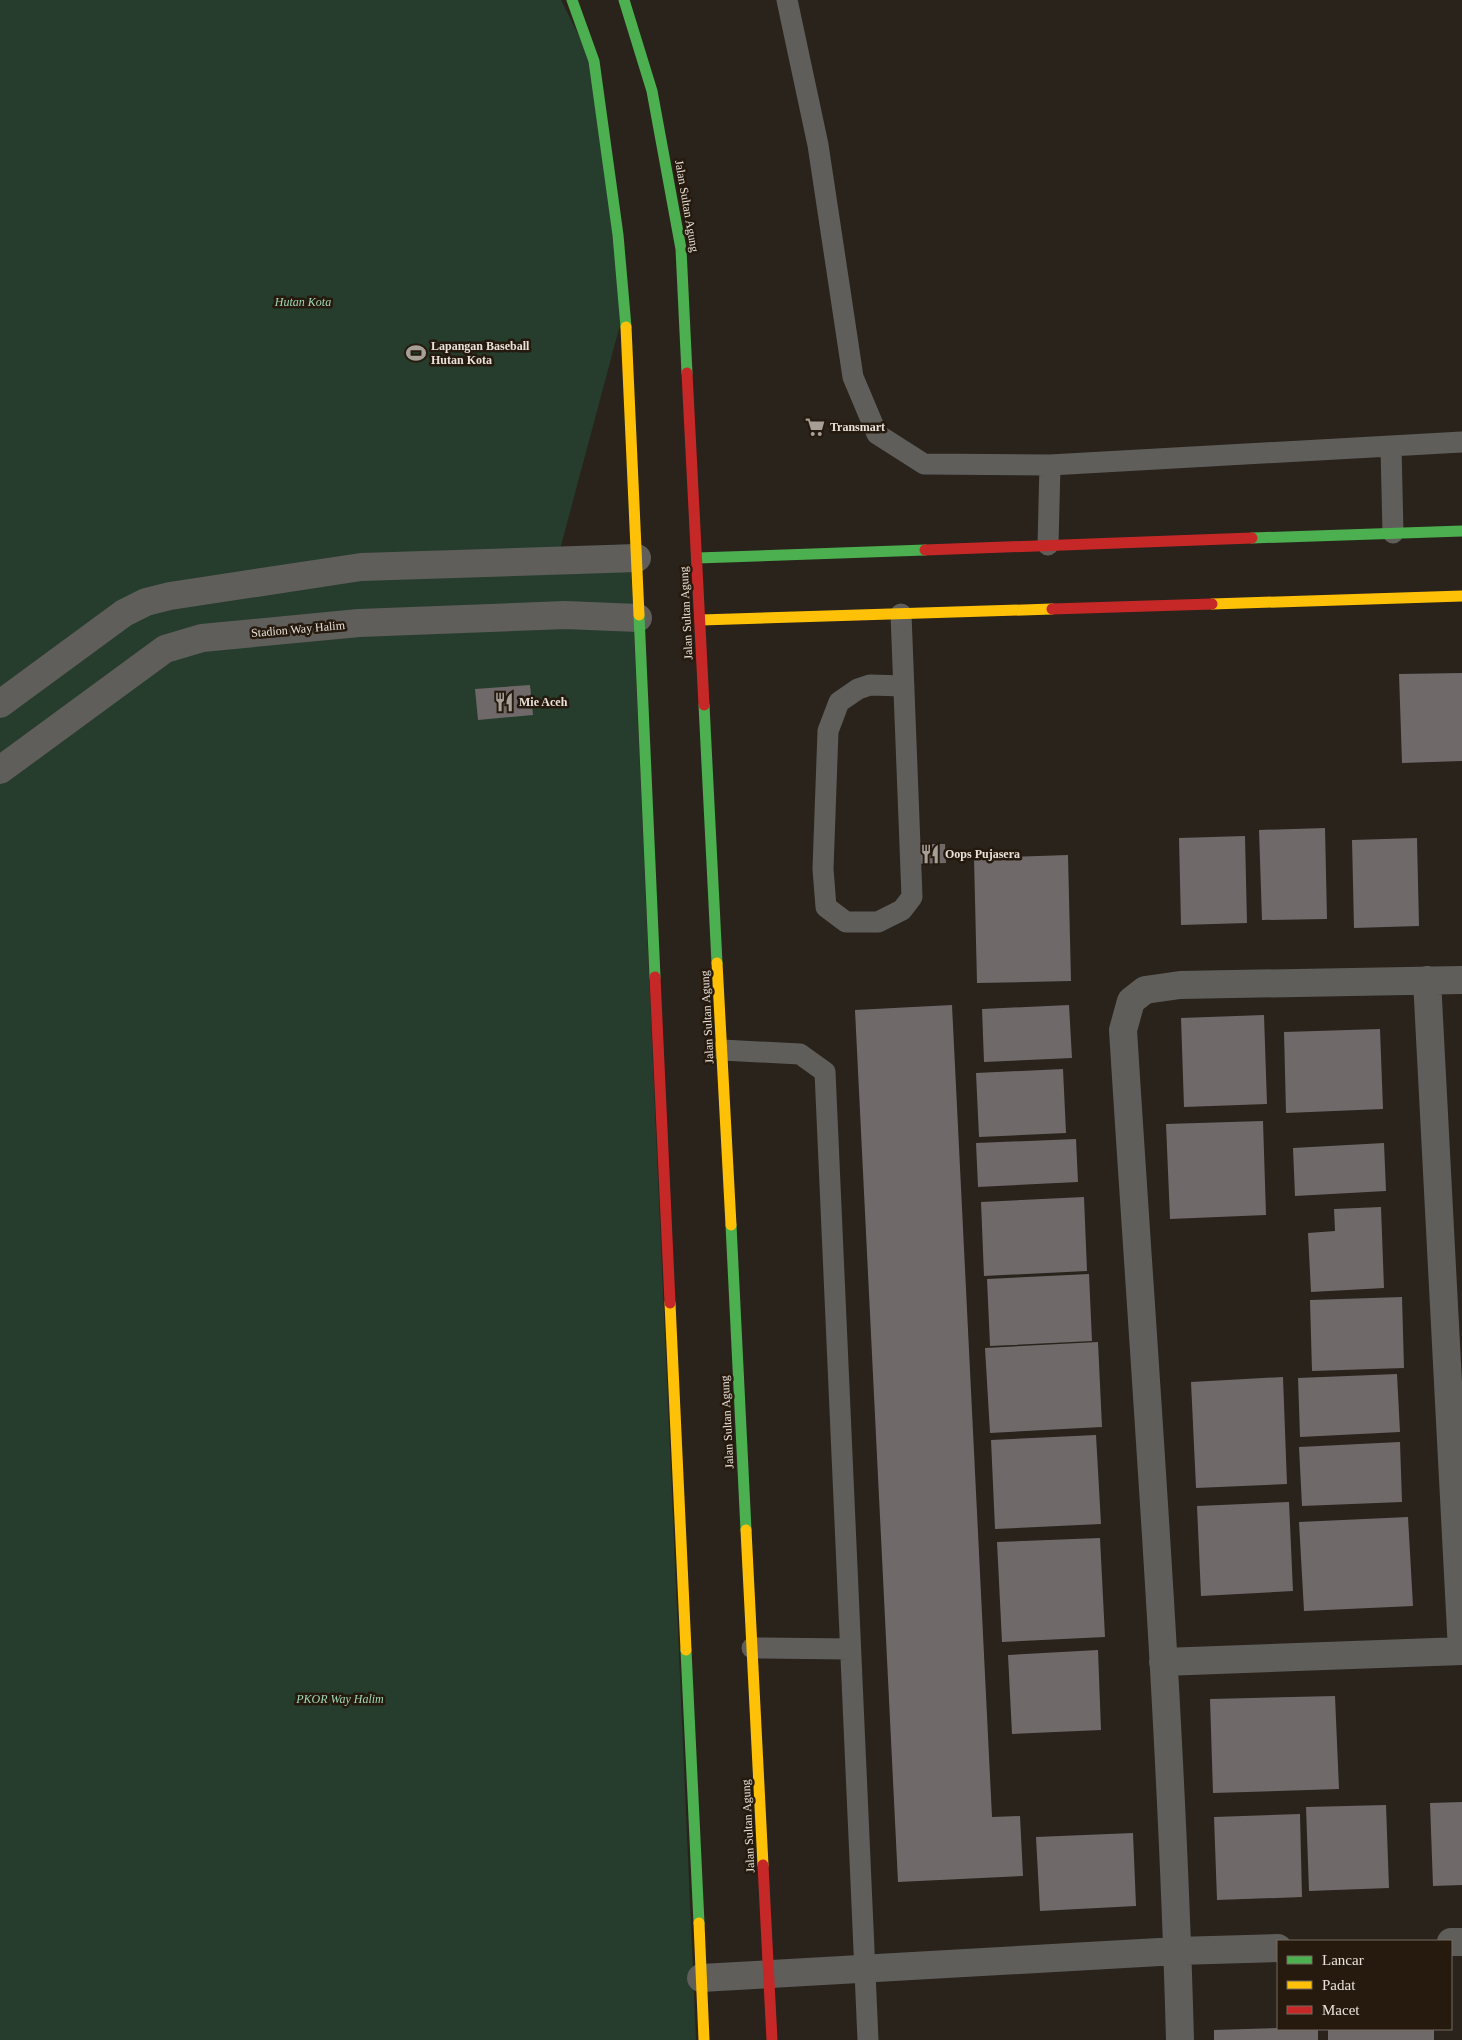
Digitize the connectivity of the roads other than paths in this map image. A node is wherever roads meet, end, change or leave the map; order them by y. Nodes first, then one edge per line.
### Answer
1 (572, 0) edge
2 (624, 0) edge
3 (787, 0) edge
4 (1462, 442) edge
5 (1391, 447) junction
6 (1050, 465) junction
7 (1462, 531) edge
8 (1393, 533) junction
9 (1048, 545) junction
10 (638, 558) junction
11 (697, 558) junction
12 (1462, 596) edge
13 (901, 614) junction
14 (638, 618) junction
15 (701, 620) junction
16 (904, 686) junction
17 (0, 704) edge
18 (0, 770) edge
19 (1427, 980) junction
20 (1462, 980) edge
21 (722, 1050) junction
22 (752, 1648) junction
23 (850, 1649) junction
24 (1462, 1651) edge
25 (1163, 1662) junction
26 (1277, 1948) edge
27 (1177, 1951) junction
28 (866, 1969) junction
29 (769, 1974) junction
30 (701, 1978) junction
31 (704, 2040) edge
32 (772, 2040) edge
33 (868, 2040) edge
34 (1180, 2040) edge

1 - 10 main road
2 - 11 main road, Jalan Sultan Agung
3 - 6 lane
4 - 5 lane
5 - 6 lane
5 - 8 lane
6 - 9 lane
7 - 8 main road
8 - 9 main road
9 - 11 main road
10 - 14 main road
10 - 17 street
11 - 15 main road, Jalan Sultan Agung
12 - 13 main road
13 - 15 main road
13 - 16 lane
14 - 18 street, Stadion Way Halim
14 - 30 main road
15 - 21 main road, Jalan Sultan Agung
16 - 16 lane
19 - 20 street
19 - 24 street
19 - 25 street
21 - 22 main road, Jalan Sultan Agung
21 - 23 lane
22 - 23 lane
22 - 29 main road, Jalan Sultan Agung
23 - 28 lane
24 - 25 street
25 - 27 street
26 - 27 street
27 - 28 street
27 - 34 street
28 - 29 street
28 - 33 lane
29 - 30 street
29 - 32 main road, Jalan Sultan Agung
30 - 31 main road

